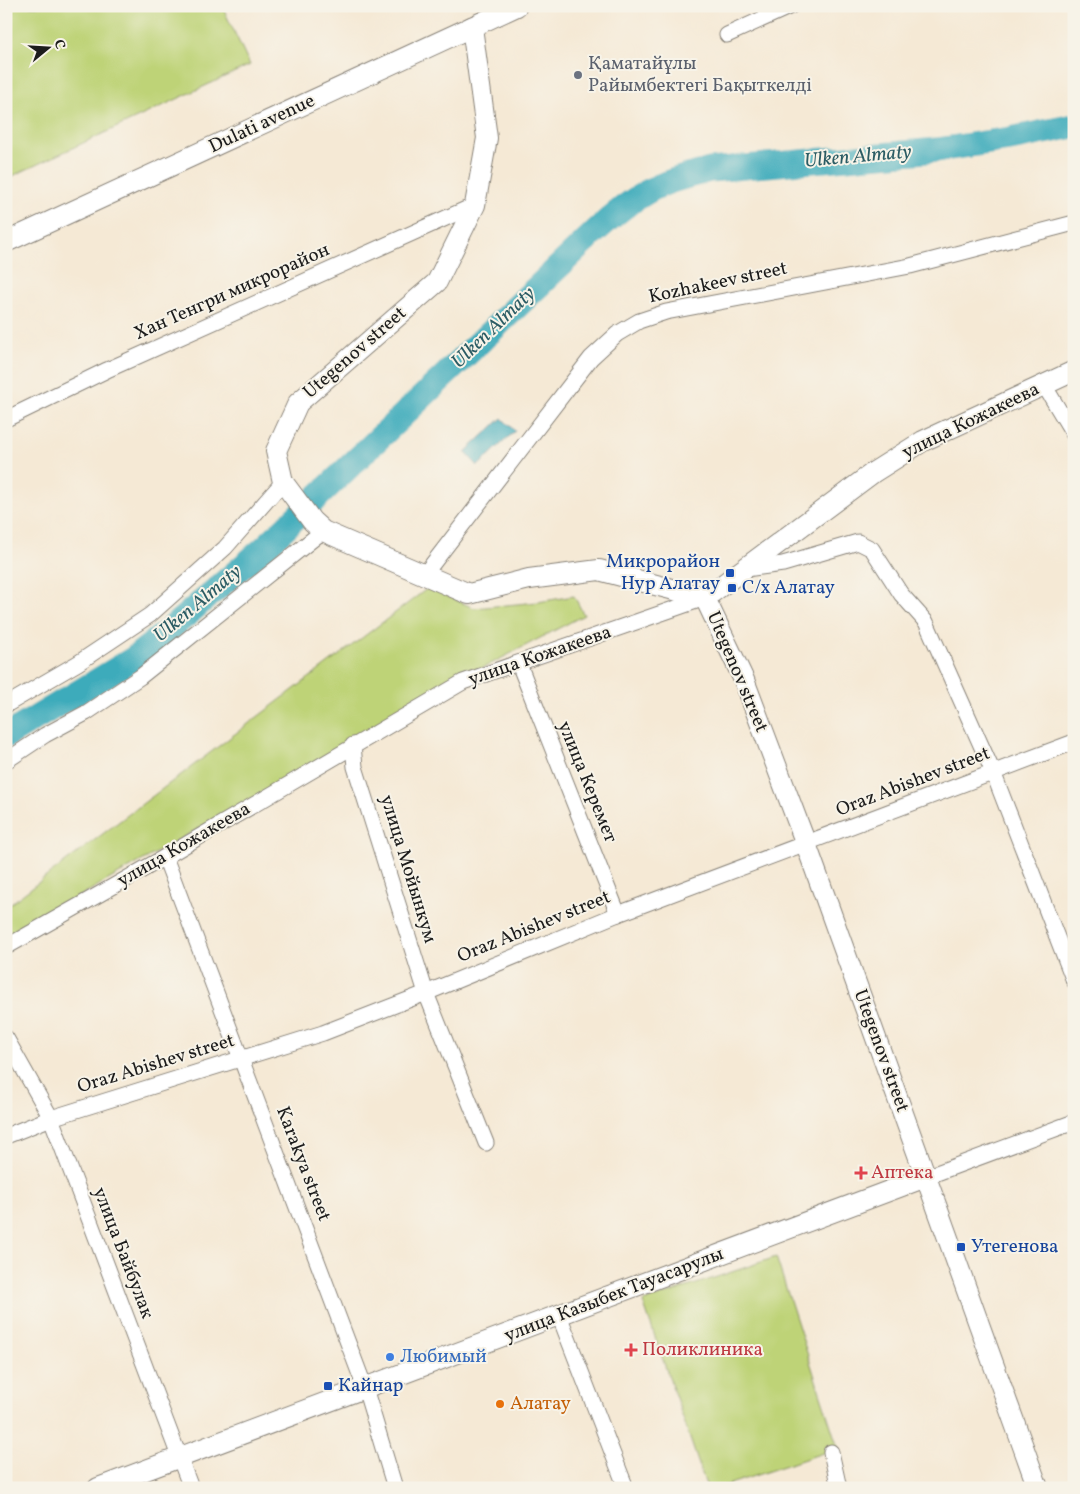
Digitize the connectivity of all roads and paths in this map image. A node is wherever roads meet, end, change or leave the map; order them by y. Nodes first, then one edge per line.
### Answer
1 (517, 6) edge
2 (792, 6) edge
3 (472, 27) junction
4 (727, 35) dead end
5 (475, 206) junction
6 (1074, 223) edge
7 (6, 242) edge
8 (1074, 371) edge
9 (1044, 385) junction
10 (6, 419) edge
11 (1074, 435) edge
12 (288, 490) junction
13 (318, 526) junction
14 (746, 569) junction
15 (424, 575) junction
16 (706, 598) junction
17 (519, 664) junction
18 (6, 704) edge
19 (1074, 742) edge
20 (353, 745) junction
21 (6, 761) edge
22 (993, 772) junction
23 (806, 844) junction
24 (165, 857) junction
25 (618, 914) junction
26 (6, 947) edge
27 (1074, 981) edge
28 (426, 993) junction
29 (6, 1038) edge
30 (242, 1058) junction
31 (51, 1118) junction
32 (1074, 1122) edge
33 (6, 1136) edge
34 (486, 1143) dead end
35 (926, 1177) junction
36 (559, 1315) junction
37 (365, 1388) junction
38 (831, 1452) dead end
39 (180, 1457) junction
40 (98, 1488) edge
41 (191, 1488) edge
42 (395, 1488) edge
43 (626, 1488) edge
44 (839, 1488) edge
45 (1038, 1488) edge

1 - 3 street, Dulati avenue
2 - 4 street
3 - 5 street, Utegenov street
3 - 7 street, Dulati avenue
5 - 10 street, Хан Тенгри микрорайон
5 - 12 street, Utegenov street
6 - 15 street, Kozhakeev street
8 - 9 street, улица Кожакеева
9 - 11 street
9 - 14 street, улица Кожакеева
12 - 13 street, Utegenov street
12 - 18 street
13 - 15 street, Utegenov street
13 - 21 street
14 - 16 street, улица Кожакеева
14 - 22 street
15 - 16 street, Utegenov street
16 - 17 street, улица Кожакеева
16 - 23 street, Utegenov street
17 - 20 street, улица Кожакеева
17 - 25 street, улица Керемет
19 - 22 street, Oraz Abishev street
20 - 24 street, улица Кожакеева
20 - 28 street, улица Мойынкум
22 - 23 street, Oraz Abishev street
22 - 27 street
23 - 25 street, Oraz Abishev street
23 - 35 street, Utegenov street
24 - 26 street, улица Кожакеева
24 - 30 street, Karakya street
25 - 28 street, Oraz Abishev street
28 - 30 street, Oraz Abishev street
28 - 34 street, улица Мойынкум
29 - 31 street, улица Байбулак
30 - 31 street, Oraz Abishev street
30 - 37 street, Karakya street
31 - 33 street, Oraz Abishev street
31 - 39 street, улица Байбулак
32 - 35 street, улица Казыбек Тауасарулы
35 - 36 street, улица Казыбек Тауасарулы
35 - 45 street, Utegenov street
36 - 37 street, улица Казыбек Тауасарулы
36 - 43 street
37 - 39 street, улица Казыбек Тауасарулы
37 - 42 street, Karakya street
38 - 44 street
39 - 40 street, улица Казыбек Тауасарулы
39 - 41 street, улица Байбулак

